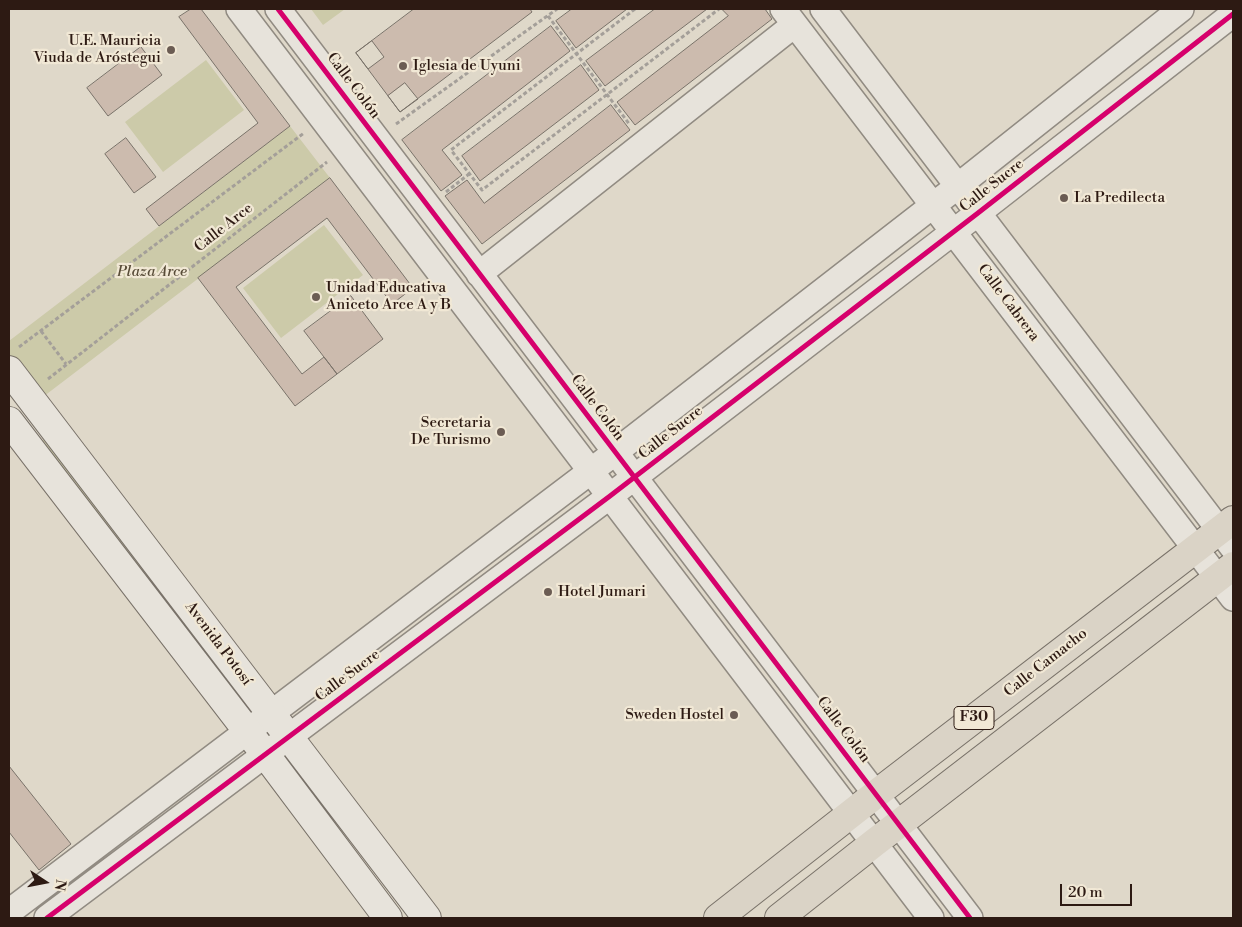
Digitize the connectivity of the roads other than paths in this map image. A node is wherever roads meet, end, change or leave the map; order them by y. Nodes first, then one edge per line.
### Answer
1 (239, 9) edge
2 (278, 9) edge
3 (822, 9) edge
4 (1181, 9) edge
5 (1233, 14) edge
6 (788, 17) edge
7 (958, 186) junction
8 (933, 204) junction
9 (978, 213) junction
10 (954, 231) junction
11 (479, 274) junction
12 (12, 360) edge
13 (9, 421) edge
14 (615, 452) junction
15 (591, 471) junction
16 (634, 478) junction
17 (610, 496) junction
18 (1229, 533) edge
19 (1195, 548) junction
20 (1228, 581) edge
21 (271, 713) junction
22 (247, 731) junction
23 (288, 736) junction
24 (265, 754) junction
25 (876, 794) junction
26 (851, 813) junction
27 (898, 824) junction
28 (874, 843) junction
29 (9, 912) edge
30 (47, 918) edge
31 (388, 918) edge
32 (427, 918) edge
33 (718, 918) edge
34 (779, 918) edge
35 (931, 918) edge
36 (970, 918) edge

1 - 15 street
2 - 11 street, Calle Colón
3 - 7 street, Calle Cabrera
4 - 7 street, Calle Sucre
5 - 9 street, Calle Sucre
6 - 8 street, Calle Cabrera
6 - 11 street
7 - 8 street, Calle Sucre
7 - 9 street, Calle Cabrera
8 - 10 street, Calle Cabrera
8 - 14 street, Calle Sucre
9 - 10 street, Calle Sucre
9 - 18 street, Calle Cabrera
10 - 16 street, Calle Sucre
10 - 19 street, Calle Cabrera
11 - 14 street, Calle Colón
12 - 21 main road, Avenida Potosí
13 - 22 main road, Avenida Potosí
14 - 15 street, Calle Sucre
14 - 16 street, Calle Colón
15 - 17 street
15 - 21 street, Calle Sucre
16 - 17 street, Calle Sucre
16 - 25 street, Calle Colón
17 - 23 street, Calle Sucre
17 - 26 street
18 - 19 highway, Calle Camacho / F30
19 - 20 street, Calle Cabrera
19 - 25 highway, Calle Camacho / F30
20 - 27 highway, F30
21 - 22 street, Calle Sucre
21 - 23 main road, Avenida Potosí
22 - 24 main road, Avenida Potosí
22 - 29 street, Calle Sucre
23 - 24 street, Calle Sucre
23 - 32 main road, Avenida Potosí
24 - 30 street, Calle Sucre
24 - 31 main road, Avenida Potosí
25 - 26 highway, Calle Camacho / F30
25 - 27 street, Calle Colón
26 - 28 street
26 - 33 highway, Calle Camacho / F30
27 - 28 highway, F30
27 - 36 street, Calle Colón
28 - 34 highway, F30
28 - 35 street

